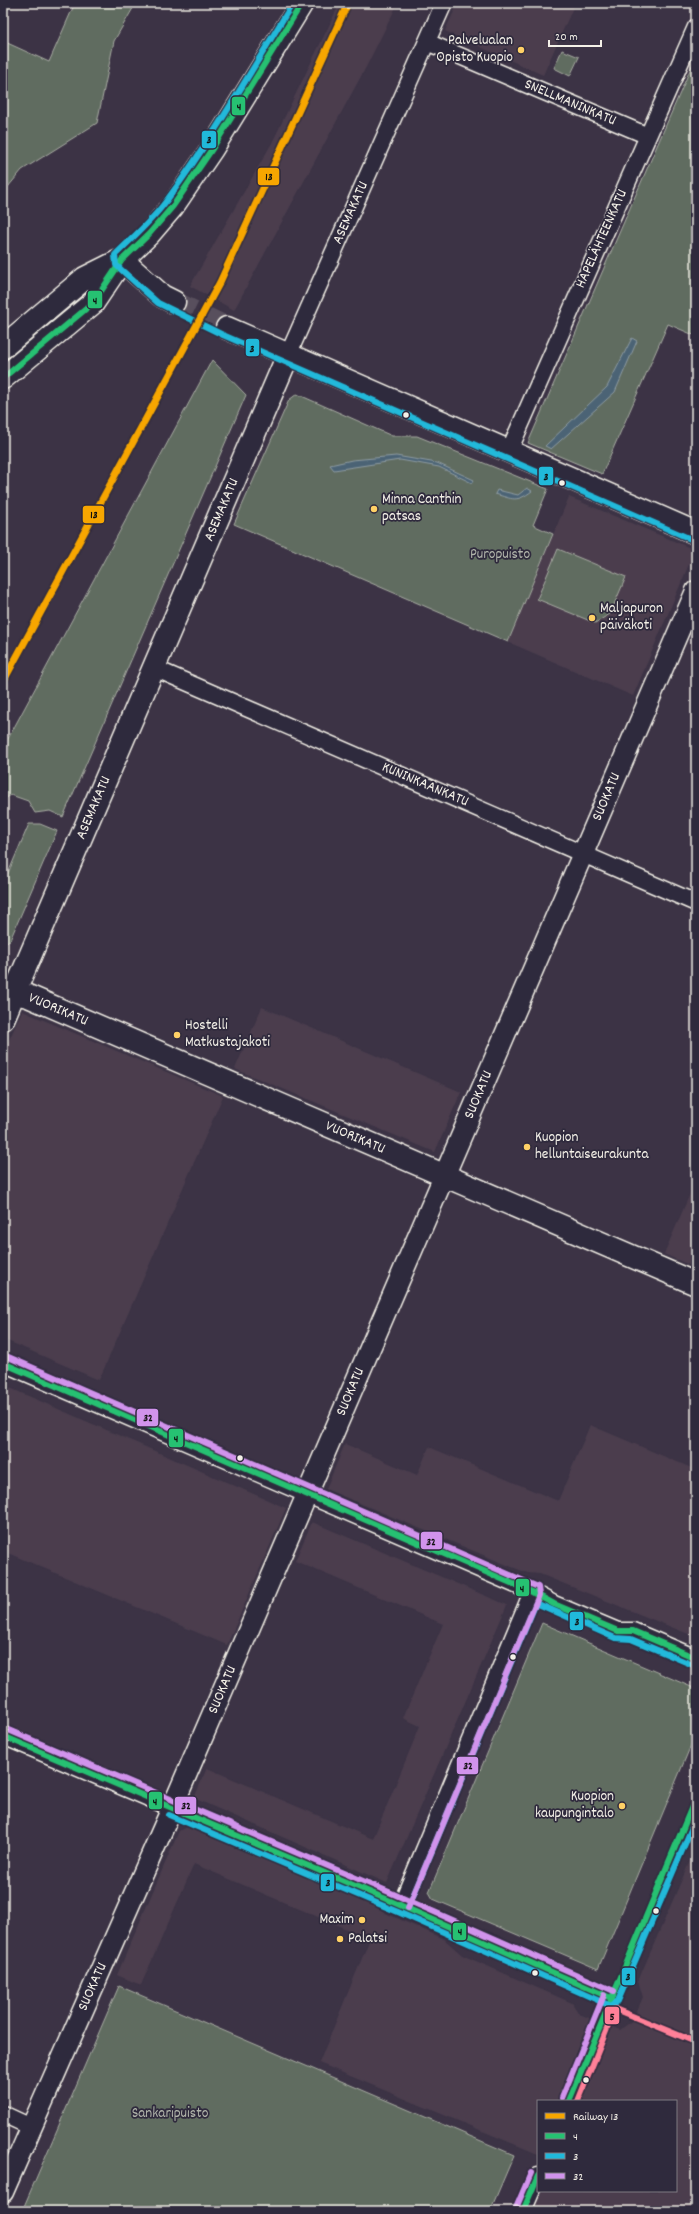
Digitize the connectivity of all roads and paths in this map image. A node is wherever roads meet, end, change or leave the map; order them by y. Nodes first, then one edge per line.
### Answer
1 (302, 3) edge
2 (444, 3) edge
3 (696, 27) edge
4 (427, 42) junction
5 (648, 136) junction
6 (122, 260) junction
7 (174, 302) tunnel mouth
8 (227, 328) tunnel mouth
9 (3, 347) edge
10 (288, 355) junction
11 (3, 378) edge
12 (509, 451) junction
13 (696, 533) edge
14 (696, 591) edge
15 (154, 668) junction
16 (583, 853) junction
17 (696, 903) edge
18 (14, 993) junction
19 (3, 1019) edge
20 (444, 1176) junction
21 (696, 1284) edge
22 (3, 1363) edge
23 (307, 1494) junction
24 (532, 1592) junction
25 (696, 1658) edge
26 (3, 1736) edge
27 (172, 1808) junction
28 (401, 1905) junction
29 (569, 2100) edge
30 (3, 2114) edge
31 (31, 2127) junction
32 (537, 2178) edge
33 (3, 2192) edge
34 (523, 2211) edge

1 - 6 main road
2 - 4 street, ASEMAKATU
3 - 5 street, HAPELÄHTEENKATU
4 - 5 street, SNELLMANINKATU
4 - 10 street, ASEMAKATU
5 - 12 street, HAPELÄHTEENKATU
6 - 7 main road
6 - 9 main road
6 - 11 main road
8 - 10 main road
10 - 12 main road
10 - 15 main road, ASEMAKATU
12 - 13 main road
14 - 16 street, SUOKATU
15 - 16 street, KUNINKAANKATU
15 - 18 main road, ASEMAKATU
16 - 17 street, KUNINKAANKATU
16 - 20 street, SUOKATU
18 - 19 main road, ASEMAKATU
18 - 20 main road, VUORIKATU
20 - 21 main road, VUORIKATU
20 - 23 street, SUOKATU
22 - 23 street
23 - 24 street
23 - 27 street, SUOKATU
24 - 25 street
24 - 28 street
26 - 27 street
27 - 28 street
27 - 31 street, SUOKATU
28 - 29 street
30 - 31 street
31 - 33 street, SUOKATU
32 - 34 street

